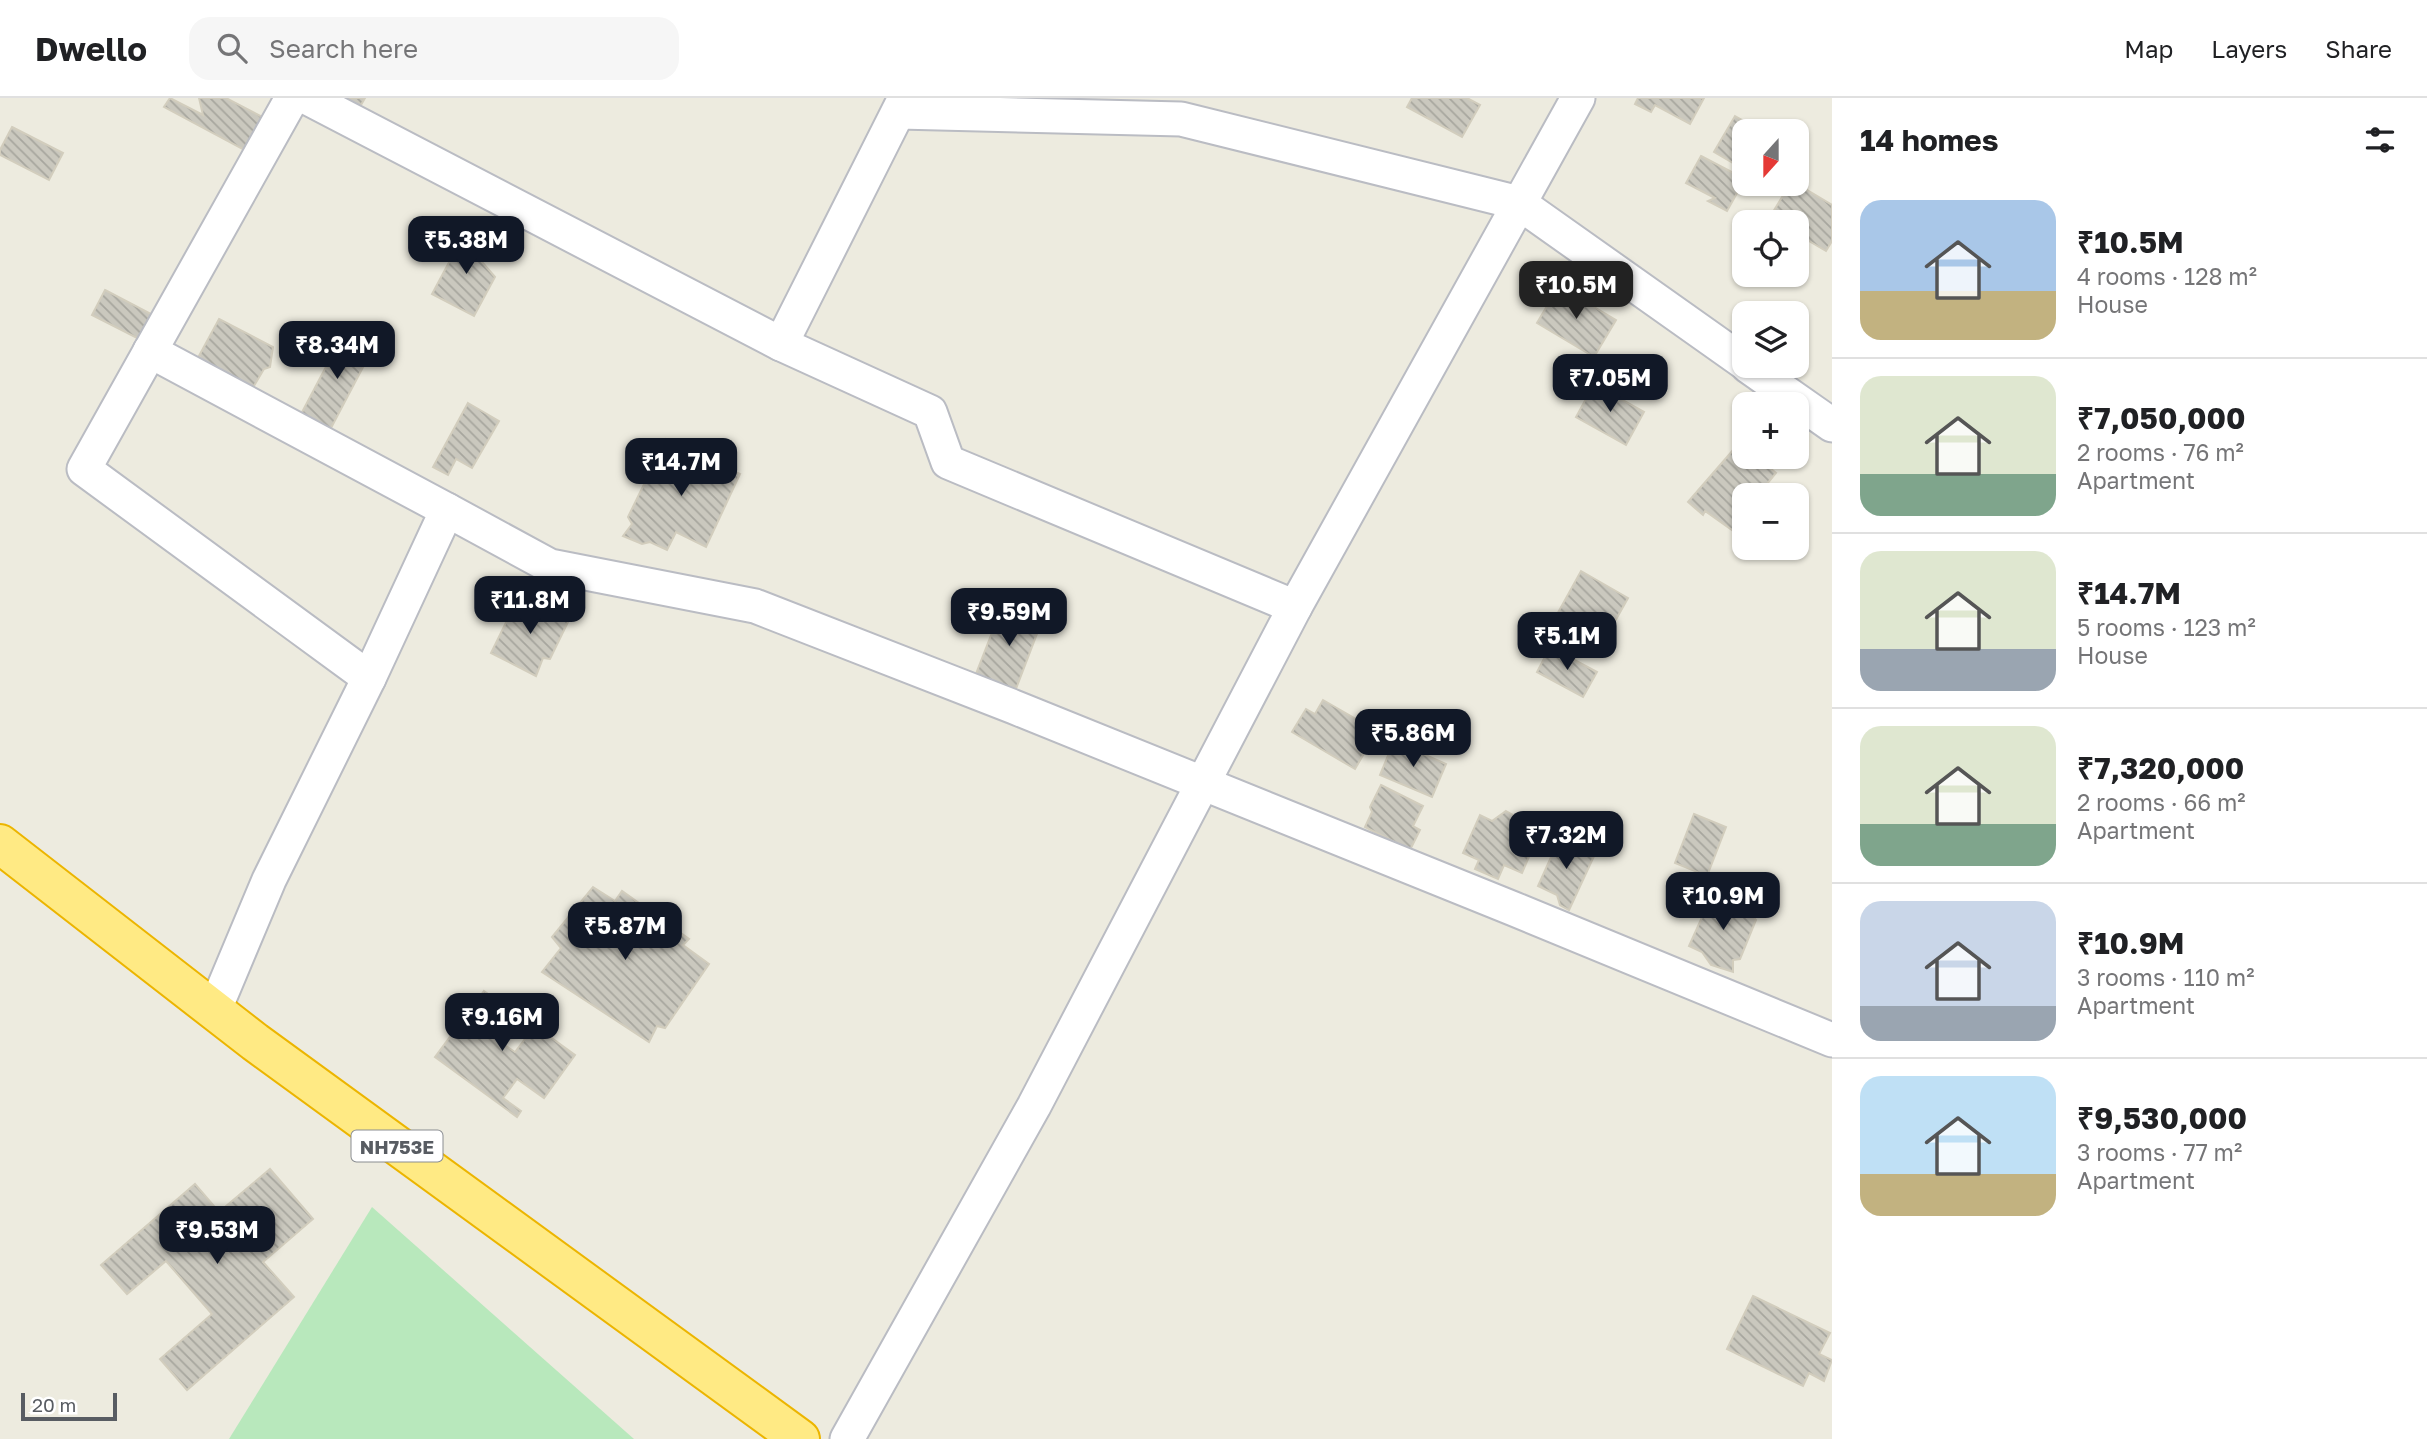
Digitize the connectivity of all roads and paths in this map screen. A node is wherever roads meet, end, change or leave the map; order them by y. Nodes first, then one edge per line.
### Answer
1 (292, 98) edge
2 (308, 98) edge
3 (1578, 98) edge
4 (902, 105) edge
5 (1520, 203) junction
6 (781, 344) junction
7 (150, 351) junction
8 (1732, 353) edge
9 (1767, 378) edge
10 (1832, 425) edge
11 (447, 510) junction
12 (1295, 607) junction
13 (369, 678) junction
14 (1202, 784) junction
15 (0, 844) edge
16 (214, 1011) junction
17 (1832, 1041) edge
18 (800, 1439) edge
19 (847, 1439) edge

1 - 7 street
2 - 6 street
3 - 5 street
4 - 5 street
4 - 6 street
5 - 8 street
5 - 12 street
6 - 12 street
7 - 11 street
7 - 13 street
9 - 10 street
11 - 13 street
11 - 14 street
12 - 14 street
13 - 16 street
14 - 17 street
14 - 19 street
15 - 16 highway, NH753E
16 - 18 highway, NH753E

